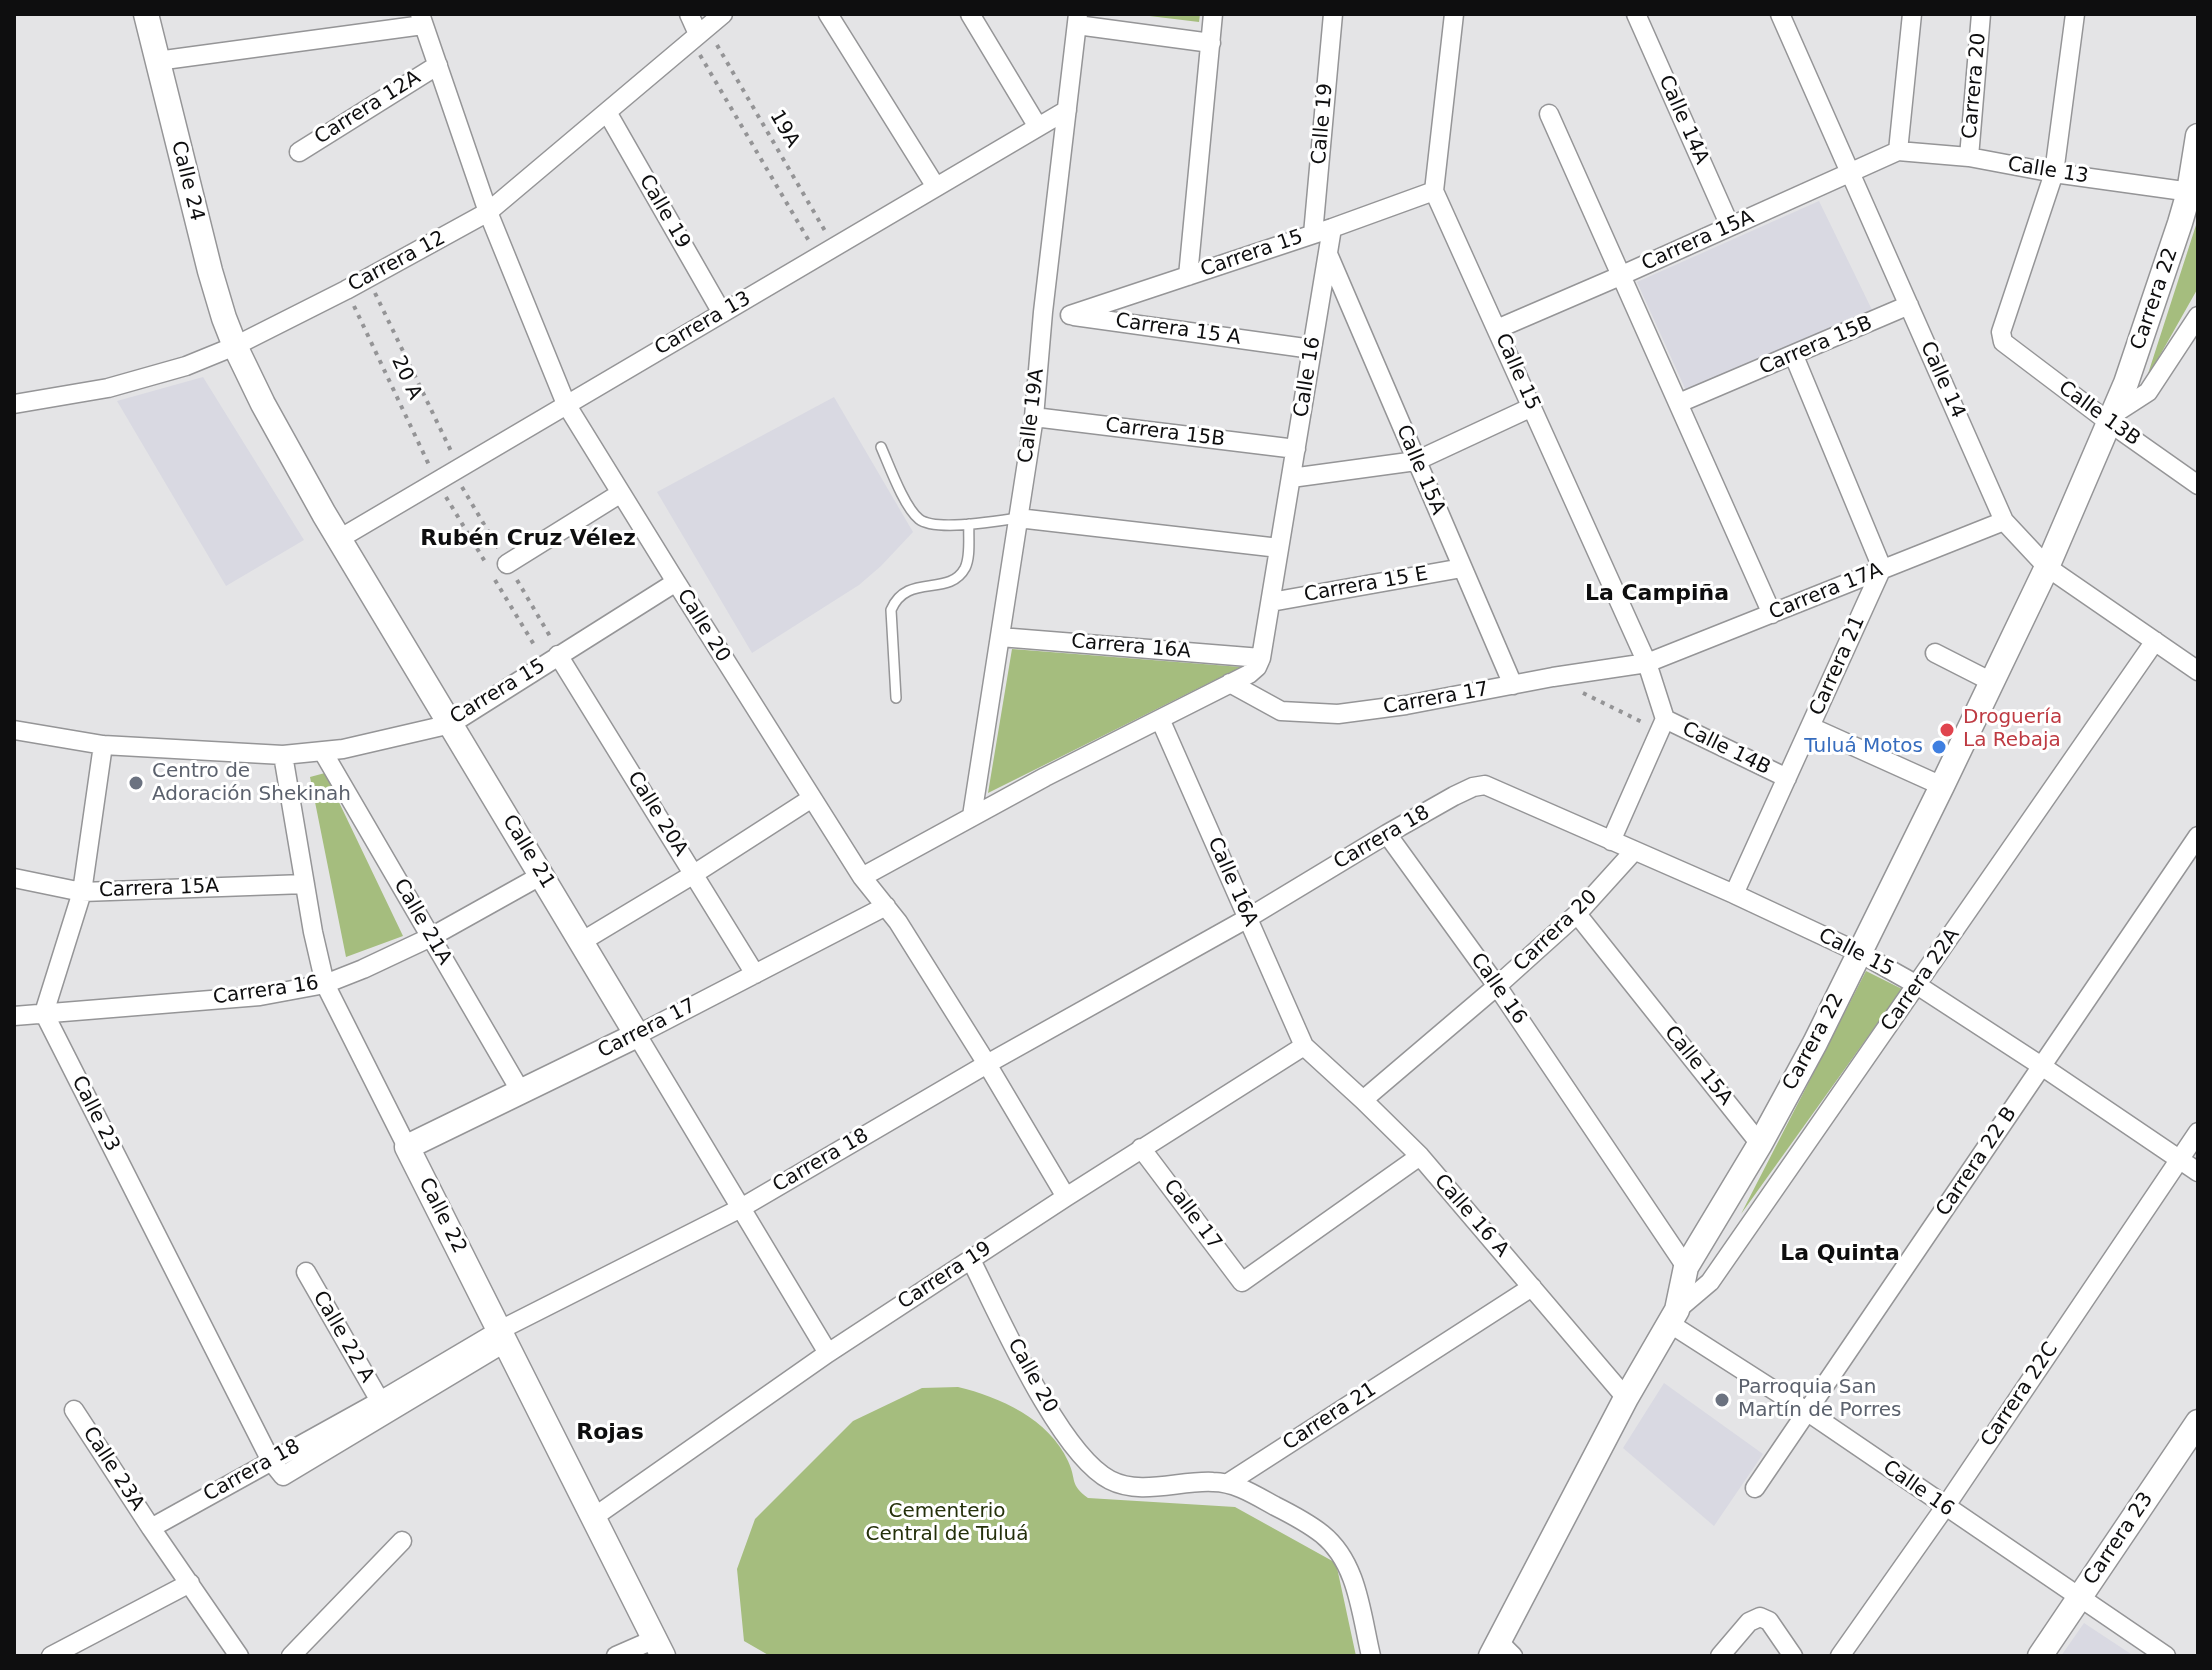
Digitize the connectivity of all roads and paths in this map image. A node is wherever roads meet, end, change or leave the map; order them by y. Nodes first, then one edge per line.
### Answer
1 (146, 14) edge
2 (689, 14) edge
3 (723, 14) edge
4 (828, 14) edge
5 (970, 14) edge
6 (1213, 14) edge
7 (1333, 14) edge
8 (1454, 14) edge
9 (1636, 14) edge
10 (1780, 14) edge
11 (1912, 14) edge
12 (1979, 14) edge
13 (2075, 14) edge
14 (422, 19) edge
15 (1078, 19) edge
16 (699, 34) junction
17 (1211, 43) junction
18 (157, 61) junction
19 (438, 65) junction
20 (1067, 110) junction
21 (607, 112) junction
22 (1549, 114) dead end
23 (1038, 127) junction
24 (2198, 136) edge
25 (1898, 151) junction
26 (299, 152) dead end
27 (1969, 157) junction
28 (1850, 173) junction
29 (2054, 173) junction
30 (936, 187) junction
31 (1434, 191) junction
32 (2193, 192) edge
33 (488, 212) junction
34 (1730, 226) junction
35 (1332, 228) junction
36 (1313, 234) junction
37 (834, 246) junction
38 (1328, 254) junction
39 (818, 256) junction
40 (1188, 276) junction
41 (1620, 276) junction
42 (367, 278) junction
43 (346, 290) junction
44 (1909, 305) junction
45 (1043, 312) junction
46 (722, 313) junction
47 (1070, 315) junction
48 (2198, 316) edge
49 (1497, 329) junction
50 (235, 346) junction
51 (1312, 349) junction
52 (1794, 356) junction
53 (1679, 403) junction
54 (14, 404) edge
55 (566, 404) junction
56 (1532, 407) junction
57 (1034, 417) junction
58 (2112, 419) junction
59 (881, 447) dead end
60 (1296, 449) junction
61 (1416, 461) junction
62 (459, 468) junction
63 (1291, 478) junction
64 (437, 481) junction
65 (2198, 485) edge
66 (621, 493) junction
67 (1018, 518) junction
68 (2004, 521) junction
69 (969, 524) junction
70 (339, 539) junction
71 (1279, 548) junction
72 (507, 564) dead end
73 (2047, 567) junction
74 (1462, 568) junction
75 (1882, 568) junction
76 (676, 582) junction
77 (1271, 602) junction
78 (1772, 614) junction
79 (1000, 637) junction
80 (2155, 641) junction
81 (1935, 653) dead end
82 (558, 655) junction
83 (1259, 663) junction
84 (1647, 663) junction
85 (2198, 671) edge
86 (1553, 677) junction
87 (1992, 682) junction
88 (1230, 683) junction
89 (1513, 685) junction
90 (896, 698) dead end
91 (1160, 719) junction
92 (451, 724) junction
93 (1662, 725) junction
94 (1811, 727) junction
95 (14, 730) edge
96 (103, 745) junction
97 (323, 752) junction
98 (283, 755) junction
99 (1787, 778) junction
100 (1485, 785) joint
101 (1942, 786) junction
102 (812, 798) junction
103 (972, 816) junction
104 (1387, 834) junction
105 (2198, 836) edge
106 (1611, 841) junction
107 (1634, 851) junction
108 (694, 874) junction
109 (542, 875) junction
110 (862, 877) junction
111 (14, 878) edge
112 (305, 884) junction
113 (82, 892) junction
114 (1734, 894) junction
115 (886, 906) junction
116 (1577, 914) junction
117 (1248, 918) junction
118 (431, 937) junction
119 (581, 942) junction
120 (1860, 953) junction
121 (755, 974) junction
122 (325, 984) junction
123 (1917, 985) junction
124 (1497, 986) junction
125 (44, 1013) junction
126 (14, 1016) edge
127 (637, 1035) junction
128 (1304, 1046) junction
129 (987, 1064) junction
130 (2043, 1067) junction
131 (521, 1092) junction
132 (1363, 1100) junction
133 (2198, 1132) edge
134 (1760, 1144) junction
135 (407, 1147) junction
136 (1141, 1148) junction
137 (1420, 1156) junction
138 (2179, 1160) junction
139 (2198, 1172) edge
140 (1066, 1197) junction
141 (741, 1208) junction
142 (971, 1260) junction
143 (1686, 1267) junction
144 (306, 1272) dead end
145 (1532, 1287) junction
146 (1673, 1316) junction
147 (501, 1340) junction
148 (828, 1353) junction
149 (1626, 1398) junction
150 (380, 1401) junction
151 (74, 1410) dead end
152 (1808, 1412) junction
153 (2198, 1422) edge
154 (271, 1461) junction
155 (1228, 1483) junction
156 (1755, 1488) dead end
157 (1945, 1507) junction
158 (594, 1517) junction
159 (151, 1528) junction
160 (402, 1541) dead end
161 (190, 1583) junction
162 (2079, 1599) junction
163 (659, 1648) edge
164 (1501, 1651) edge
165 (51, 1656) edge
166 (239, 1656) edge
167 (291, 1656) edge
168 (616, 1656) edge
169 (1371, 1656) edge
170 (1720, 1656) edge
171 (1793, 1656) edge
172 (1840, 1656) edge
173 (2040, 1656) edge
174 (2166, 1656) edge

1 - 18 street, Calle 24
2 - 16 street
3 - 16 street, Carrera 12
4 - 30 street
5 - 23 street
6 - 17 street
7 - 36 street, Calle 19
8 - 31 street
9 - 34 street, Calle 14A
10 - 28 street, Calle 14
11 - 25 street
12 - 27 street, Carrera 20
13 - 29 street
14 - 18 street
14 - 19 street, Calle 20
15 - 17 street
15 - 20 street, Calle 19A
16 - 21 street, Carrera 12
16 - 37 path, 19A
16 - 39 path, 19A
17 - 40 street
18 - 50 street, Calle 24
19 - 26 street, Carrera 12A
19 - 33 street, Calle 20
20 - 23 street, Carrera 13
20 - 45 street, Calle 19A
21 - 33 street, Carrera 12
21 - 46 street, Calle 19
22 - 41 street
23 - 30 street, Carrera 13
24 - 32 street, Carrera 22
25 - 27 street, Calle 13
25 - 28 street, Carrera 15A
27 - 29 street, Calle 13
28 - 34 street, Carrera 15A
28 - 44 street, Calle 14
29 - 32 street, Calle 13
29 - 58 street, Calle 13B
30 - 37 street, Carrera 13
31 - 35 street, Carrera 15
31 - 49 street, Calle 15
32 - 58 street, Carrera 22
33 - 42 street, Carrera 12
33 - 55 street, Calle 20
34 - 41 street, Carrera 15A
35 - 36 street, Carrera 15
35 - 38 street, Calle 16
36 - 40 street, Carrera 15
37 - 39 street, Carrera 13
38 - 51 street, Calle 16
38 - 61 street, Calle 15A
39 - 46 street, Carrera 13
40 - 47 street, Carrera 15
41 - 49 street, Carrera 15A
41 - 53 street
42 - 43 street, Carrera 12
42 - 62 path, 20 A
43 - 50 street, Carrera 12
43 - 64 path, 20 A
44 - 52 street, Carrera 15B
44 - 68 street, Calle 14
45 - 47 street, Carrera 15 A
45 - 57 street, Calle 19A
46 - 55 street, Carrera 13
47 - 51 street, Carrera 15 A
48 - 58 street, Carrera 22
49 - 56 street, Calle 15
50 - 54 street, Carrera 12
50 - 70 street, Calle 21
51 - 60 street, Calle 16
52 - 53 street, Carrera 15B
52 - 75 street
53 - 78 street
55 - 62 street, Carrera 13
55 - 66 street, Calle 20
56 - 61 street
56 - 84 street, Calle 15
57 - 60 street, Carrera 15B
57 - 67 street, Calle 19A
58 - 65 street, Calle 13B
58 - 73 street, Carrera 22
59 - 69 lane
60 - 63 street, Calle 16
61 - 63 street
61 - 74 street, Calle 15A
62 - 64 street, Carrera 13
63 - 71 street, Calle 16
64 - 70 street, Carrera 13
66 - 72 street
66 - 76 street, Calle 20
67 - 69 lane
67 - 71 street
67 - 79 street, Calle 19A
68 - 73 street, Calle 14
68 - 75 street, Carrera 17A
69 - 90 lane
70 - 92 street, Calle 21
71 - 77 street, Calle 16
73 - 80 street, Calle 14
73 - 87 street, Carrera 22
74 - 77 street, Carrera 15 E
74 - 89 street, Calle 15A
75 - 78 street, Carrera 17A
75 - 94 street, Carrera 21
76 - 82 street, Carrera 15
76 - 102 street, Calle 20
77 - 83 street, Calle 16
78 - 84 street, Carrera 17A
79 - 83 street, Carrera 16A
79 - 103 street, Calle 19A
80 - 85 street, Calle 14
80 - 123 street, Carrera 22A
81 - 87 street
82 - 92 street, Carrera 15
82 - 108 street, Calle 20A
83 - 88 street
84 - 86 street, Carrera 17
84 - 93 street, Calle 15
86 - 89 street, Carrera 17
86 - 93 path
87 - 101 street, Carrera 22
88 - 89 street, Carrera 17
88 - 91 street
91 - 103 street
91 - 117 street, Calle 16A
92 - 97 street, Carrera 15
92 - 109 street, Calle 21
93 - 99 street, Calle 14B
93 - 106 street
94 - 99 street, Carrera 21
94 - 101 street
95 - 96 street, Carrera 15
96 - 98 street, Carrera 15
96 - 113 street
97 - 98 street, Carrera 15
97 - 118 street, Calle 21A
98 - 112 street, Calle 22
99 - 114 street, Carrera 21
100 - 104 street, Carrera 18
100 - 106 street, Calle 15
101 - 120 street, Carrera 22
102 - 108 street
102 - 110 street, Calle 20
103 - 110 street
104 - 117 street, Carrera 18
104 - 124 street, Calle 16
105 - 130 street, Carrera 22 B
106 - 107 street, Calle 15
107 - 114 street, Calle 15
107 - 116 street, Carrera 20
108 - 119 street
108 - 121 street, Calle 20A
109 - 118 street, Carrera 16
109 - 119 street, Calle 21
110 - 115 street, Calle 20
111 - 113 street, Carrera 15A
112 - 113 street, Carrera 15A
112 - 122 street, Calle 22
113 - 125 street
114 - 120 street, Calle 15
115 - 121 street, Carrera 17
115 - 129 street, Calle 20
116 - 124 street, Carrera 20
116 - 134 street, Calle 15A
117 - 128 street, Calle 16A
117 - 129 street, Carrera 18
118 - 122 street, Carrera 16
118 - 131 street, Calle 21A
119 - 127 street, Calle 21
120 - 123 street, Calle 15
120 - 134 street, Carrera 22
121 - 127 street, Carrera 17
122 - 125 street, Carrera 16
122 - 135 street, Calle 22
123 - 130 street, Calle 15
123 - 146 street, Carrera 22A
124 - 132 street, Carrera 20
124 - 143 street, Calle 16
125 - 126 street, Carrera 16
125 - 154 street, Calle 23
127 - 131 street, Carrera 17
127 - 141 street, Calle 21
128 - 132 street, Calle 16 A
128 - 136 street, Carrera 19
129 - 140 street, Calle 20
129 - 141 street, Carrera 18
130 - 138 street, Calle 15
130 - 152 street, Carrera 22 B
131 - 135 street, Carrera 17
132 - 137 street, Calle 16 A
133 - 138 street, Carrera 22C
134 - 143 street, Carrera 22
135 - 147 street, Calle 22
136 - 137 street, Calle 17
136 - 140 street, Carrera 19
137 - 145 street, Calle 16 A
138 - 139 street, Calle 15
138 - 157 street, Carrera 22C
140 - 142 street, Carrera 19
141 - 147 street, Carrera 18
141 - 148 street, Calle 21
142 - 148 street, Carrera 19
142 - 155 street, Calle 20
143 - 146 street, Carrera 22
144 - 150 street, Calle 22 A
145 - 149 street, Calle 16 A
145 - 155 street, Carrera 21
146 - 149 street, Carrera 22
146 - 152 street, Calle 16
147 - 150 street, Carrera 18
147 - 154 street
147 - 158 street, Calle 22
148 - 158 street, Carrera 19
149 - 164 street, Carrera 22
150 - 154 street, Carrera 18
151 - 159 street, Calle 23A
152 - 156 street, Carrera 22 B
152 - 157 street, Calle 16
153 - 162 street, Carrera 23
154 - 159 street, Carrera 18
155 - 169 street
157 - 162 street, Calle 16
157 - 172 street, Carrera 22C
158 - 163 street, Calle 22
159 - 161 street
160 - 167 street
161 - 165 street
161 - 166 street
162 - 173 street, Carrera 23
162 - 174 street, Calle 16
163 - 168 street
170 - 171 street

